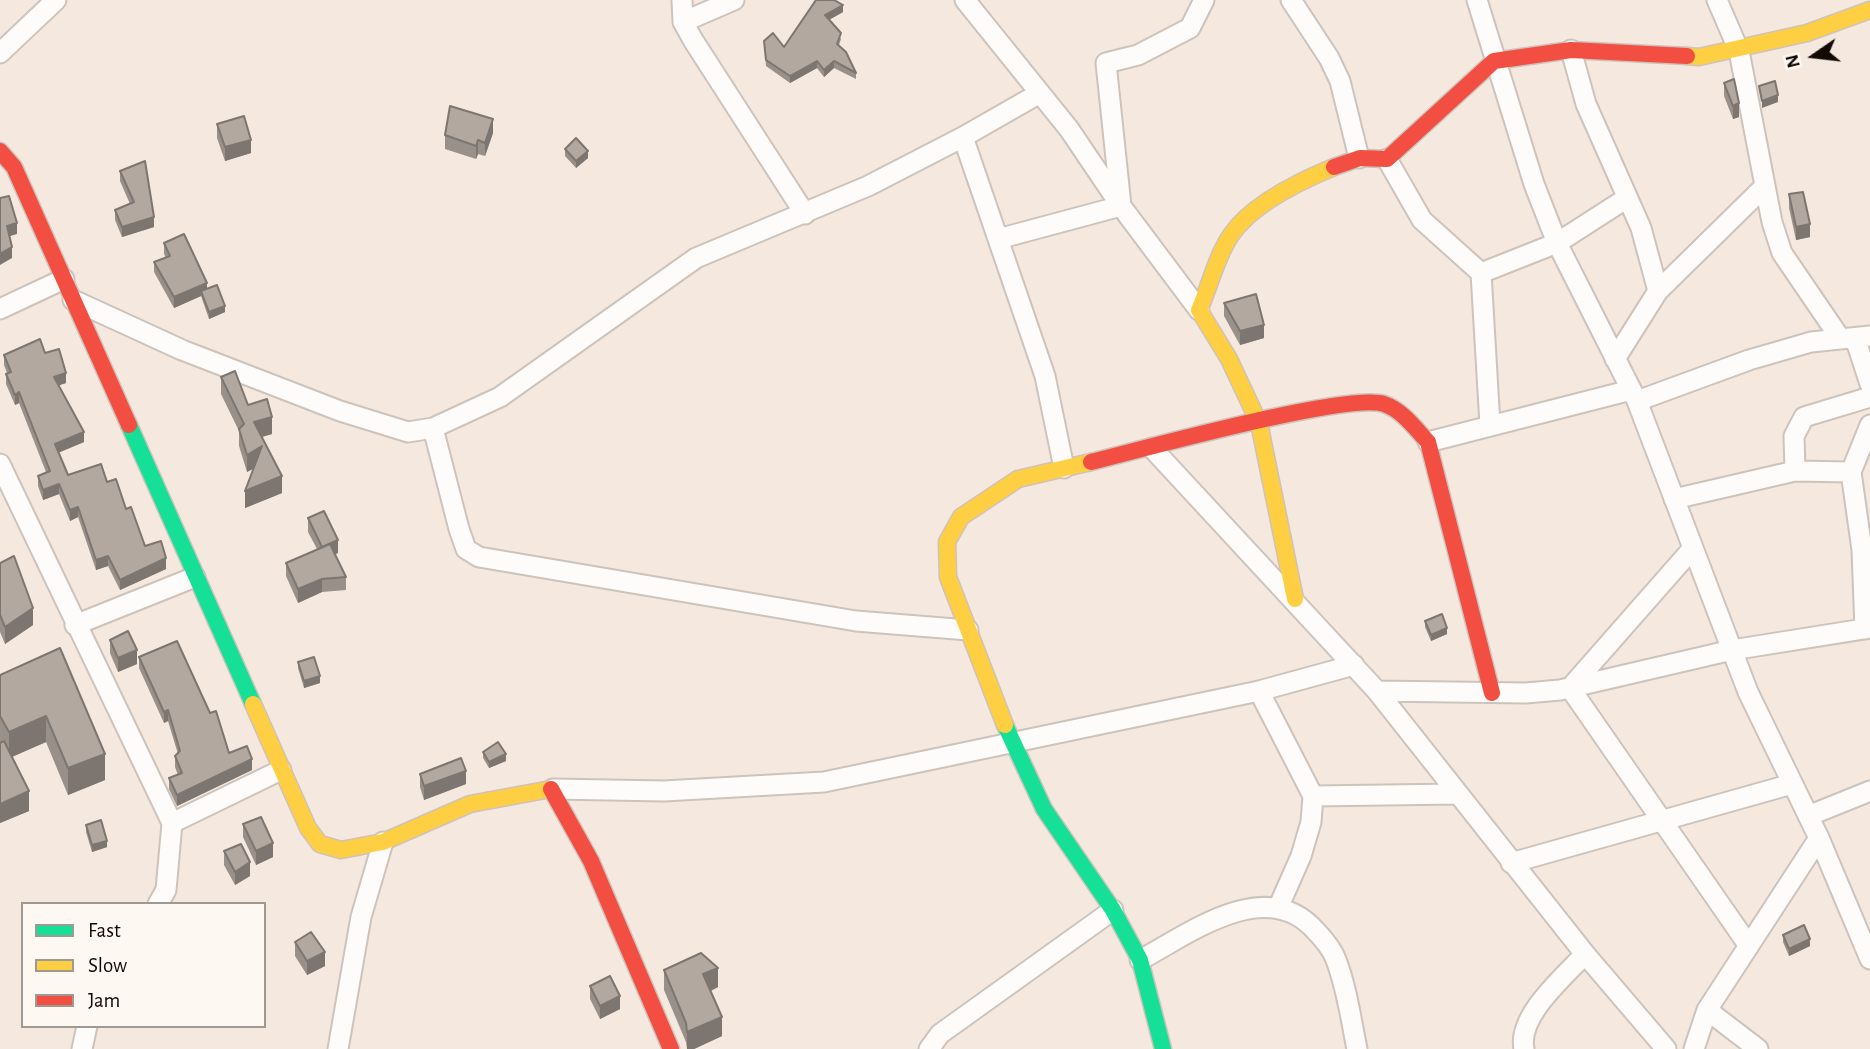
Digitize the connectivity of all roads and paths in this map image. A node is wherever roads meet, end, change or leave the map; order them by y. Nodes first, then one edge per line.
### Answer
1 (56, 0) edge
2 (682, 0) edge
3 (734, 0) edge
4 (965, 0) edge
5 (1204, 0) edge
6 (1290, 0) edge
7 (1477, 0) edge
8 (1717, 0) edge
9 (979, 9) edge
10 (1870, 10) edge
11 (683, 22) junction
12 (1571, 50) junction
13 (1739, 51) junction
14 (0, 53) edge
15 (1494, 61) junction
16 (1040, 93) junction
17 (963, 137) junction
18 (0, 151) edge
19 (1359, 158) junction
20 (1387, 159) junction
21 (1765, 186) junction
22 (1628, 198) junction
23 (1121, 206) junction
24 (805, 214) junction
25 (998, 239) junction
26 (1557, 243) junction
27 (1481, 273) junction
28 (64, 279) junction
29 (1658, 291) junction
30 (73, 300) junction
31 (0, 309) edge
32 (1199, 310) junction
33 (1855, 337) edge
34 (1615, 359) junction
35 (1870, 384) edge
36 (1634, 396) junction
37 (1870, 397) edge
38 (1259, 423) junction
39 (1490, 425) junction
40 (1870, 425) edge
41 (433, 428) junction
42 (1427, 442) junction
43 (1153, 448) junction
44 (0, 464) edge
45 (1064, 468) junction
46 (1794, 471) junction
47 (1851, 472) junction
48 (1674, 499) junction
49 (1693, 548) junction
50 (1866, 550) edge
51 (195, 577) junction
52 (1295, 599) junction
53 (75, 625) junction
54 (1867, 629) edge
55 (968, 630) junction
56 (1732, 650) junction
57 (1354, 665) junction
58 (1570, 688) junction
59 (1259, 691) junction
60 (1377, 691) junction
61 (1492, 693) junction
62 (1012, 745) junction
63 (281, 771) junction
64 (1791, 784) junction
65 (553, 789) junction
66 (1457, 794) junction
67 (1313, 796) junction
68 (1867, 796) edge
69 (1808, 816) junction
70 (1663, 820) junction
71 (172, 823) junction
72 (1819, 838) junction
73 (383, 842) junction
74 (1511, 863) junction
75 (159, 902) edge
76 (1278, 908) junction
77 (1113, 910) junction
78 (1749, 946) junction
79 (1584, 954) junction
80 (1870, 959) edge
81 (1140, 960) junction
82 (1707, 1010) junction
83 (87, 1028) edge
84 (82, 1049) edge
85 (338, 1049) edge
86 (671, 1049) edge
87 (929, 1049) edge
88 (1164, 1049) edge
89 (1357, 1049) edge
90 (1524, 1049) edge
91 (1666, 1049) edge
92 (1694, 1049) edge
93 (1758, 1049) edge

1 - 14 street
2 - 11 street
3 - 11 street
4 - 9 street
5 - 23 street
6 - 19 street
7 - 15 street
8 - 13 street
9 - 16 street
10 - 13 street
11 - 24 street
12 - 13 street
12 - 15 street
12 - 22 street
13 - 21 street
15 - 20 street
15 - 26 street
16 - 17 street
16 - 23 street
17 - 24 street
17 - 25 street
18 - 28 street
19 - 20 street
19 - 32 street
20 - 27 street
21 - 29 street
21 - 33 street
22 - 26 street
22 - 29 street
23 - 25 street
23 - 32 street
24 - 41 street
25 - 45 street
26 - 27 street
26 - 34 street
27 - 39 street
28 - 30 street
28 - 31 street
29 - 34 street
30 - 41 street
30 - 51 street
32 - 38 street
33 - 35 street
33 - 36 street
34 - 36 street
36 - 39 street
36 - 48 street
37 - 46 street
38 - 42 street
38 - 43 street
38 - 52 street
39 - 42 street
40 - 47 street
41 - 55 street
42 - 61 street
43 - 45 street
43 - 52 street
44 - 53 street
45 - 55 street
46 - 47 street
46 - 48 street
47 - 50 street
48 - 49 street
49 - 56 street
49 - 58 street
50 - 54 street
51 - 53 street
51 - 63 street
52 - 57 street
53 - 71 street
54 - 56 street
55 - 62 street
56 - 58 street
56 - 64 street
57 - 59 street
57 - 60 street
58 - 61 street
58 - 70 street
59 - 62 street
59 - 67 street
60 - 61 street
60 - 66 street
62 - 65 street
62 - 77 street
63 - 71 street
63 - 73 street
64 - 69 street
64 - 70 street
65 - 73 street
65 - 86 street
66 - 67 street
66 - 74 street
67 - 76 street
68 - 69 street
69 - 72 street
70 - 74 street
70 - 78 street
71 - 75 street
72 - 78 street
72 - 80 street
73 - 85 street
74 - 79 street
76 - 81 street
76 - 89 street
77 - 81 street
77 - 87 street
78 - 82 street
79 - 90 street
79 - 91 street
81 - 88 street
82 - 92 street
82 - 93 street
83 - 84 street

